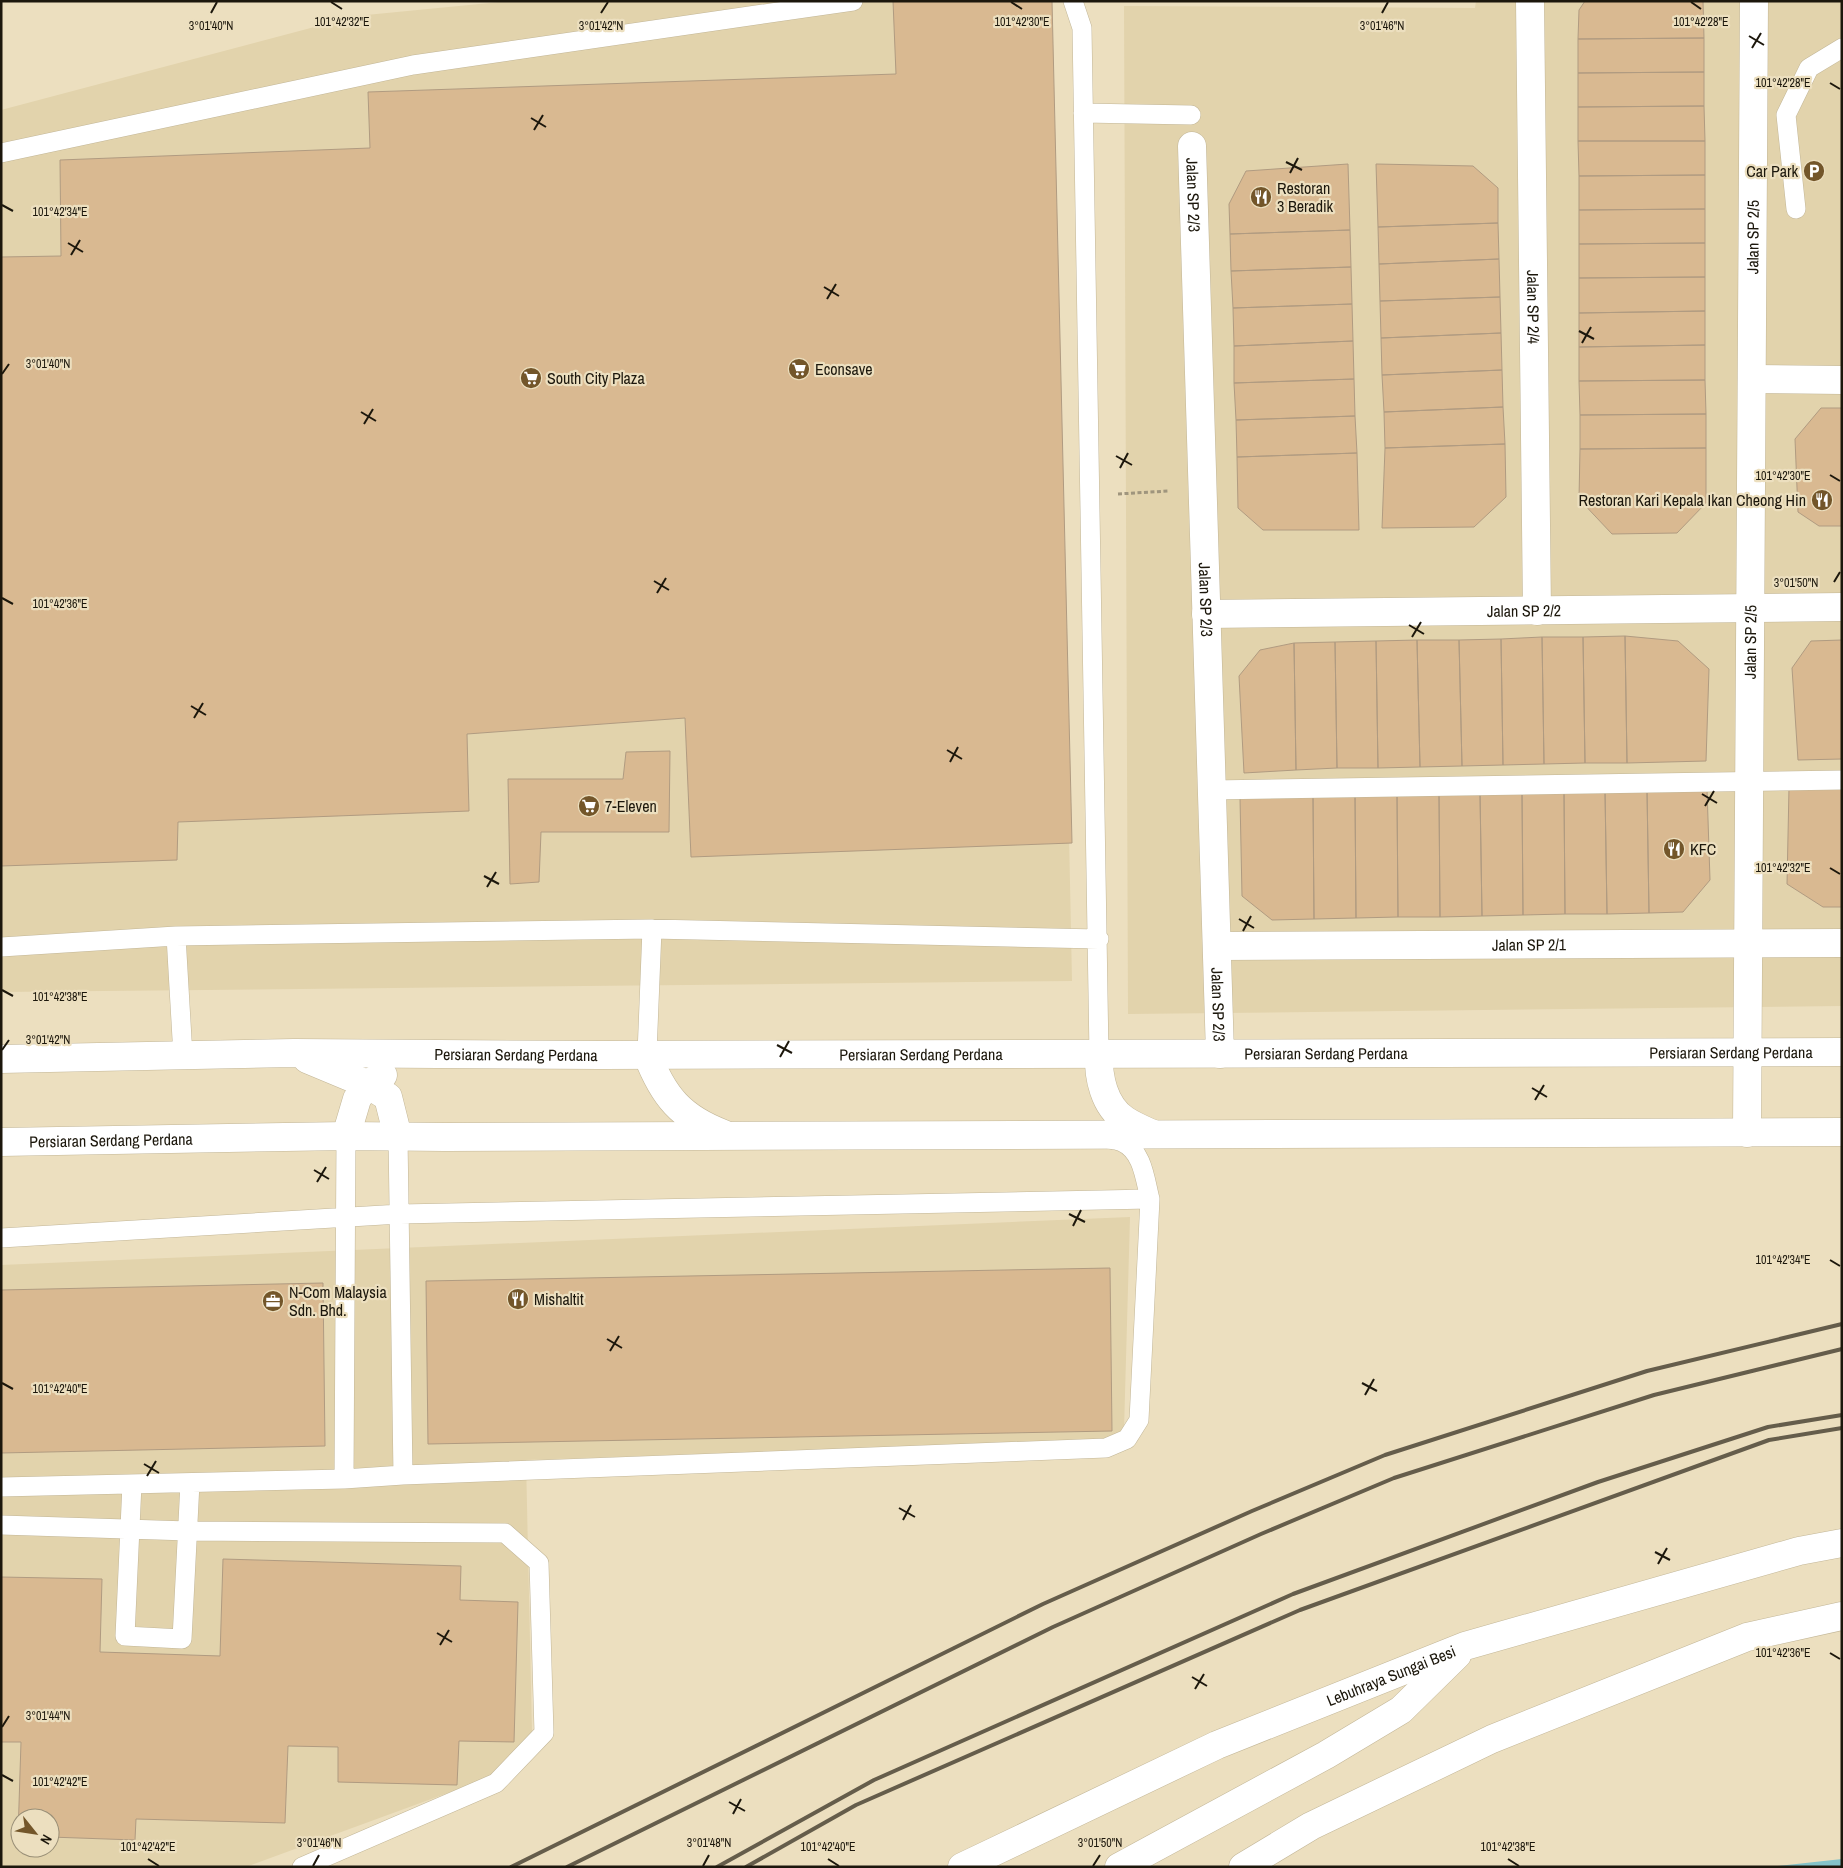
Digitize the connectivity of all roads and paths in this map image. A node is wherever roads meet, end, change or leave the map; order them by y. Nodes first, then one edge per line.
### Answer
1 (853, 1) edge
2 (1072, 1) edge
3 (1754, 1) edge
4 (1530, 2) edge
5 (1842, 48) edge
6 (1083, 113) junction
7 (1191, 115) dead end
8 (1192, 146) dead end
9 (1, 153) edge
10 (1796, 210) dead end
11 (1752, 379) junction
12 (1842, 380) edge
13 (1146, 492) dead end
14 (1116, 494) dead end
15 (1842, 607) edge
16 (1750, 608) junction
17 (1537, 611) junction
18 (1206, 614) junction
19 (1842, 780) edge
20 (1749, 781) junction
21 (1212, 790) junction
22 (652, 929) junction
23 (176, 936) junction
24 (1099, 940) junction
25 (1842, 943) edge
26 (1749, 944) junction
27 (1217, 946) junction
28 (1, 947) edge
29 (1842, 1052) edge
30 (294, 1053) junction
31 (1748, 1053) junction
32 (419, 1054) junction
33 (647, 1054) junction
34 (1099, 1054) junction
35 (1220, 1054) junction
36 (183, 1056) junction
37 (1, 1059) edge
38 (367, 1084) junction
39 (1748, 1132) junction
40 (1842, 1132) edge
41 (1091, 1135) junction
42 (1154, 1135) junction
43 (346, 1136) junction
44 (731, 1136) junction
45 (398, 1137) junction
46 (1, 1142) edge
47 (1150, 1199) junction
48 (400, 1214) junction
49 (346, 1216) junction
50 (1, 1238) edge
51 (403, 1475) junction
52 (344, 1479) junction
53 (190, 1483) junction
54 (132, 1484) junction
55 (1, 1487) edge
56 (1, 1525) edge
57 (131, 1528) junction
58 (188, 1531) junction
59 (1842, 1543) edge
60 (1842, 1616) edge
61 (1466, 1646) junction
62 (302, 1867) edge
63 (962, 1867) edge
64 (1119, 1867) edge
65 (1243, 1867) edge

1 - 9 lane
2 - 6 lane
3 - 11 main road, Jalan SP 2/5
4 - 17 main road, Jalan SP 2/4
5 - 10 lane
6 - 7 lane
6 - 24 lane
8 - 18 main road, Jalan SP 2/3
11 - 12 main road
11 - 16 main road, Jalan SP 2/5
13 - 14 path
15 - 16 main road, Jalan SP 2/2
16 - 17 main road, Jalan SP 2/2
16 - 20 main road, Jalan SP 2/5
17 - 18 main road, Jalan SP 2/2
18 - 21 main road, Jalan SP 2/3
19 - 20 lane
20 - 21 lane
20 - 26 main road, Jalan SP 2/5
21 - 27 main road, Jalan SP 2/3
22 - 23 lane
22 - 24 lane
22 - 33 lane
23 - 28 lane
23 - 36 lane
24 - 34 lane
25 - 26 main road, Jalan SP 2/1
26 - 27 main road, Jalan SP 2/1
26 - 31 main road, Jalan SP 2/5
27 - 35 main road, Jalan SP 2/3
29 - 31 main road, Persiaran Serdang Perdana
30 - 32 main road, Persiaran Serdang Perdana
30 - 36 main road, Persiaran Serdang Perdana
30 - 38 main road
31 - 35 main road, Persiaran Serdang Perdana
31 - 39 main road, Jalan SP 2/5
32 - 33 main road, Persiaran Serdang Perdana
32 - 38 main road
33 - 34 main road, Persiaran Serdang Perdana
33 - 44 main road
34 - 35 main road, Persiaran Serdang Perdana
34 - 42 main road
36 - 37 main road, Persiaran Serdang Perdana
38 - 43 main road
38 - 45 main road
39 - 40 main road, Persiaran Serdang Perdana
39 - 42 main road, Persiaran Serdang Perdana
41 - 42 main road, Persiaran Serdang Perdana
41 - 44 main road, Persiaran Serdang Perdana
41 - 47 lane
43 - 45 main road, Persiaran Serdang Perdana
43 - 46 main road, Persiaran Serdang Perdana
43 - 49 lane
44 - 45 main road, Persiaran Serdang Perdana
45 - 48 lane
47 - 48 lane
47 - 51 lane
48 - 49 lane
48 - 51 lane
49 - 50 lane
49 - 52 lane
51 - 52 lane
52 - 53 lane
53 - 54 lane
53 - 58 lane
54 - 55 lane
54 - 57 lane
56 - 57 lane
57 - 58 lane
57 - 58 lane
58 - 62 lane
59 - 61 main road, Lebuhraya Sungai Besi
60 - 65 main road
61 - 63 main road, Lebuhraya Sungai Besi
61 - 64 main road

